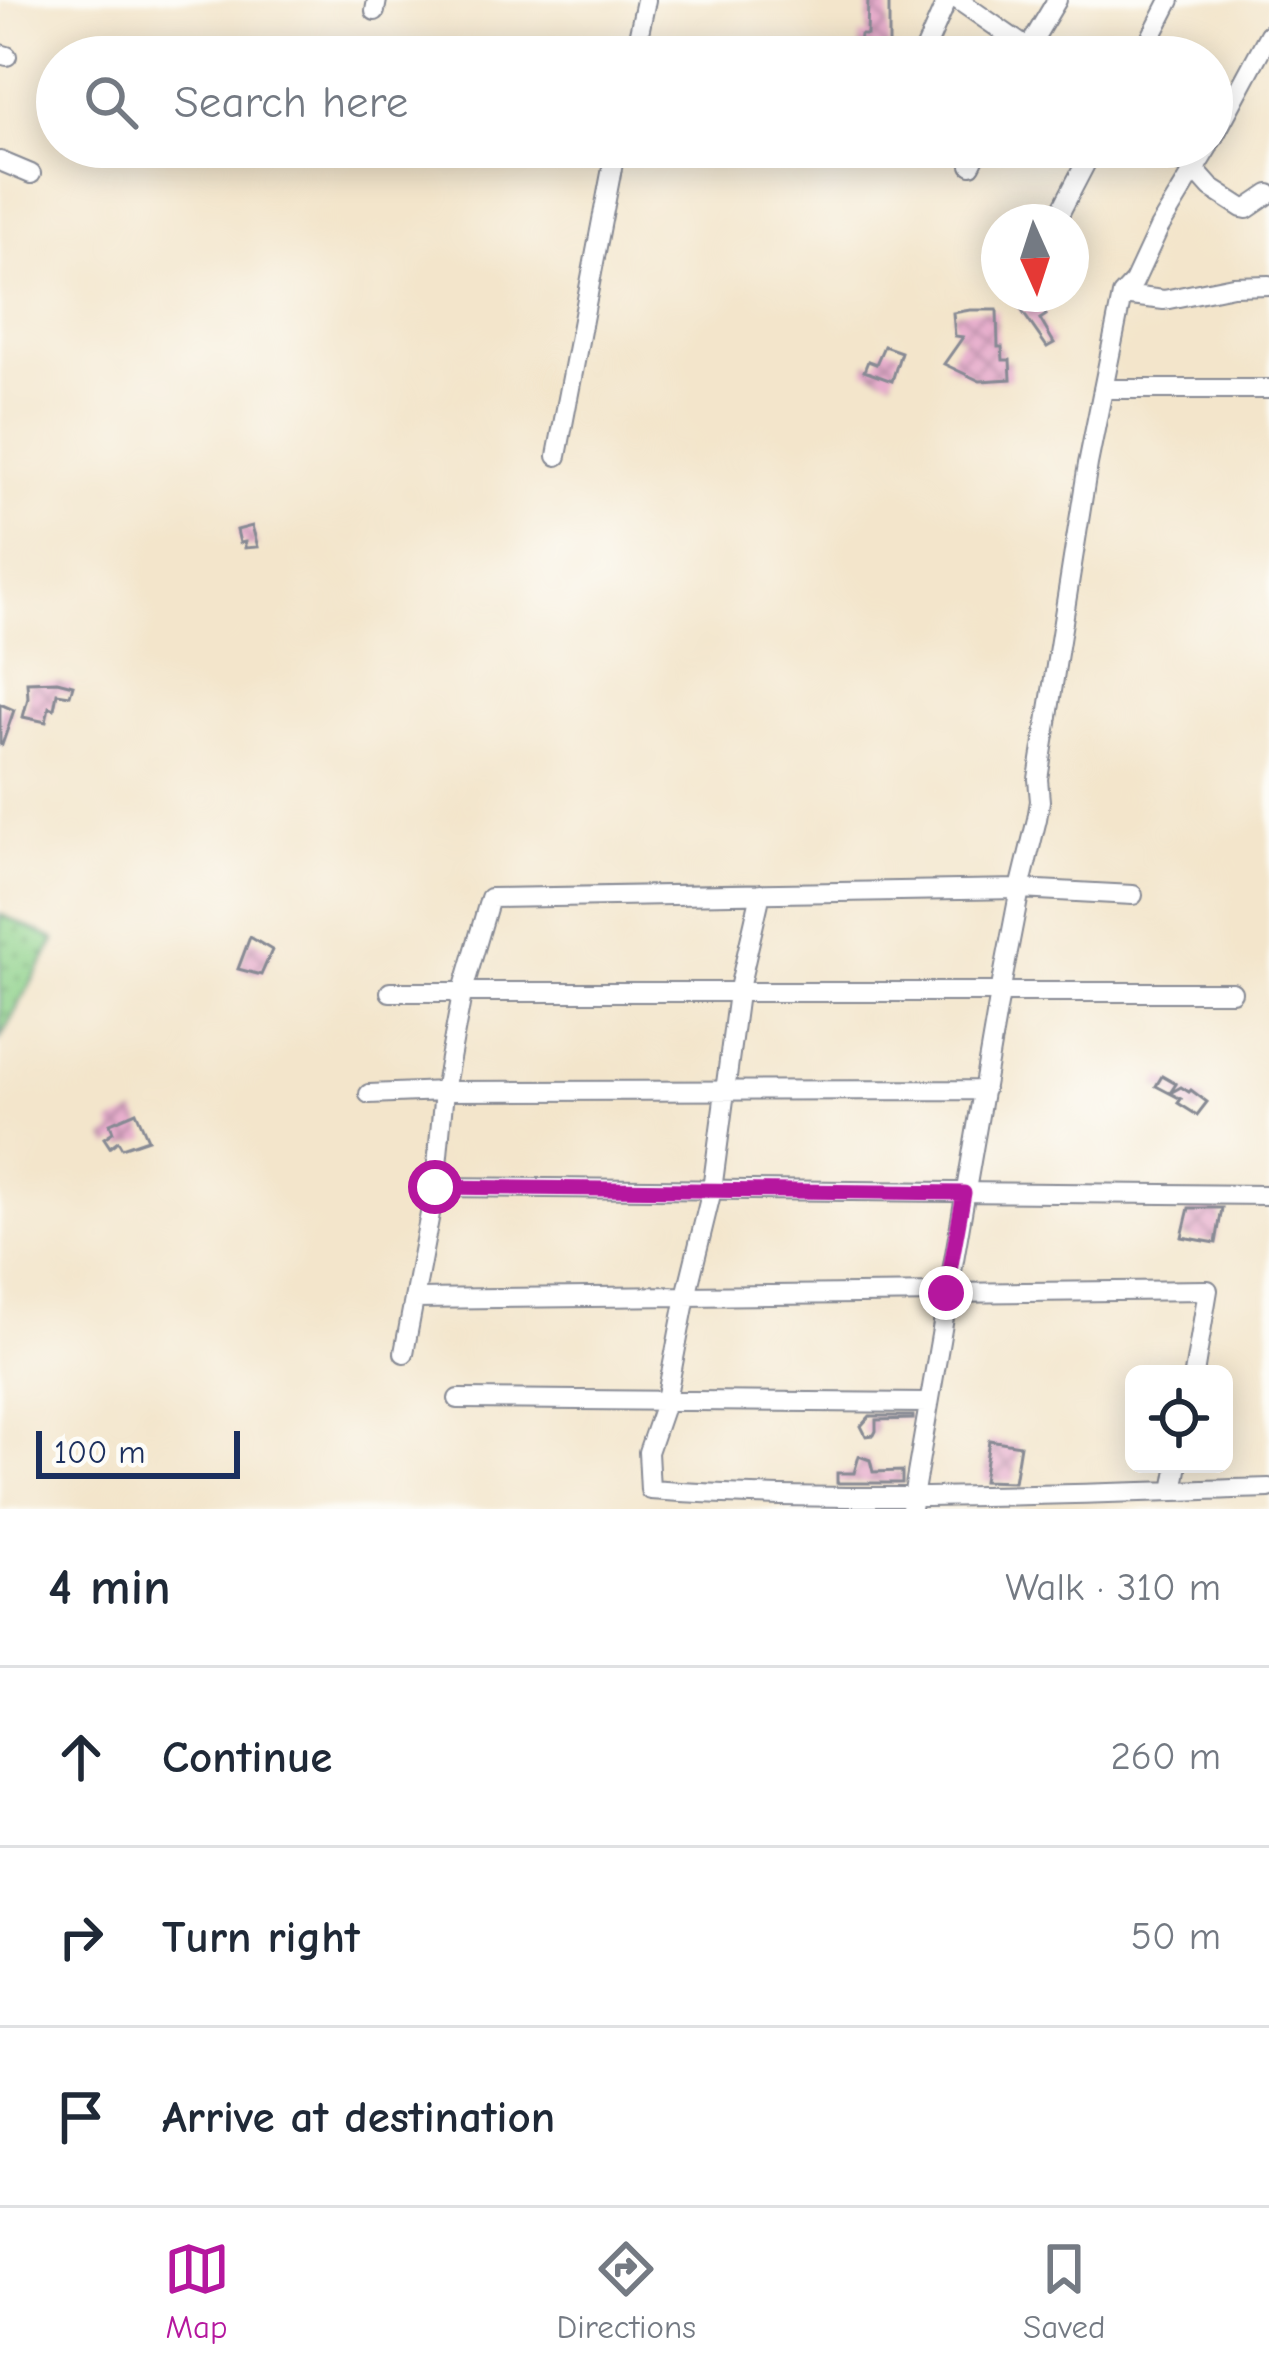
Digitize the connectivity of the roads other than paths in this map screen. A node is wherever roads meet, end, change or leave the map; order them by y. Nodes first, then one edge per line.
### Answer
1 (646, 0) edge
2 (946, 0) edge
3 (958, 0) edge
4 (1057, 0) edge
5 (1170, 0) edge
6 (1269, 34) edge
7 (638, 36) edge
8 (931, 36) edge
9 (1007, 36) edge
10 (1040, 36) edge
11 (1152, 36) edge
12 (1233, 101) edge
13 (0, 161) edge
14 (612, 168) edge
15 (1083, 168) edge
16 (1193, 168) edge
17 (1196, 170) junction
18 (31, 174) dead end
19 (1269, 194) edge
20 (1064, 204) edge
21 (1269, 285) edge
22 (1122, 296) junction
23 (1103, 389) junction
24 (1269, 389) edge
25 (557, 456) dead end
26 (1020, 889) junction
27 (760, 893) junction
28 (1132, 896) dead end
29 (391, 992) dead end
30 (1232, 992) dead end
31 (738, 993) junction
32 (1000, 993) junction
33 (462, 994) junction
34 (984, 1090) junction
35 (445, 1091) junction
36 (724, 1092) junction
37 (369, 1094) dead end
38 (435, 1187) junction
39 (712, 1190) junction
40 (964, 1193) junction
41 (1269, 1195) edge
42 (946, 1293) junction
43 (686, 1296) junction
44 (414, 1299) junction
45 (404, 1353) dead end
46 (1196, 1365) edge
47 (458, 1399) dead end
48 (666, 1400) junction
49 (929, 1402) junction
50 (1176, 1473) edge
51 (1269, 1488) edge
52 (1173, 1491) junction
53 (913, 1502) edge

1 - 7 street
2 - 8 street
3 - 9 street
4 - 10 street
5 - 11 street
6 - 12 street
13 - 18 street
14 - 25 street
15 - 20 street
16 - 17 street
17 - 19 street
17 - 22 street
21 - 22 street
22 - 23 street
23 - 24 street
23 - 26 street
26 - 27 street
26 - 28 street
26 - 32 street
27 - 31 street
27 - 33 street
29 - 33 street
30 - 32 street
31 - 32 street
31 - 33 street
31 - 36 street
32 - 34 street
33 - 35 street
34 - 36 street
34 - 40 street
35 - 36 street
35 - 37 street
35 - 38 street
36 - 39 street
38 - 39 street
38 - 44 street
39 - 40 street
39 - 43 street
40 - 41 street
40 - 42 street
42 - 43 street
42 - 46 street
42 - 49 street
43 - 44 street
43 - 48 street
44 - 45 street
47 - 48 street
48 - 49 street
48 - 53 street
49 - 53 street
50 - 52 street
51 - 52 street
52 - 53 street

